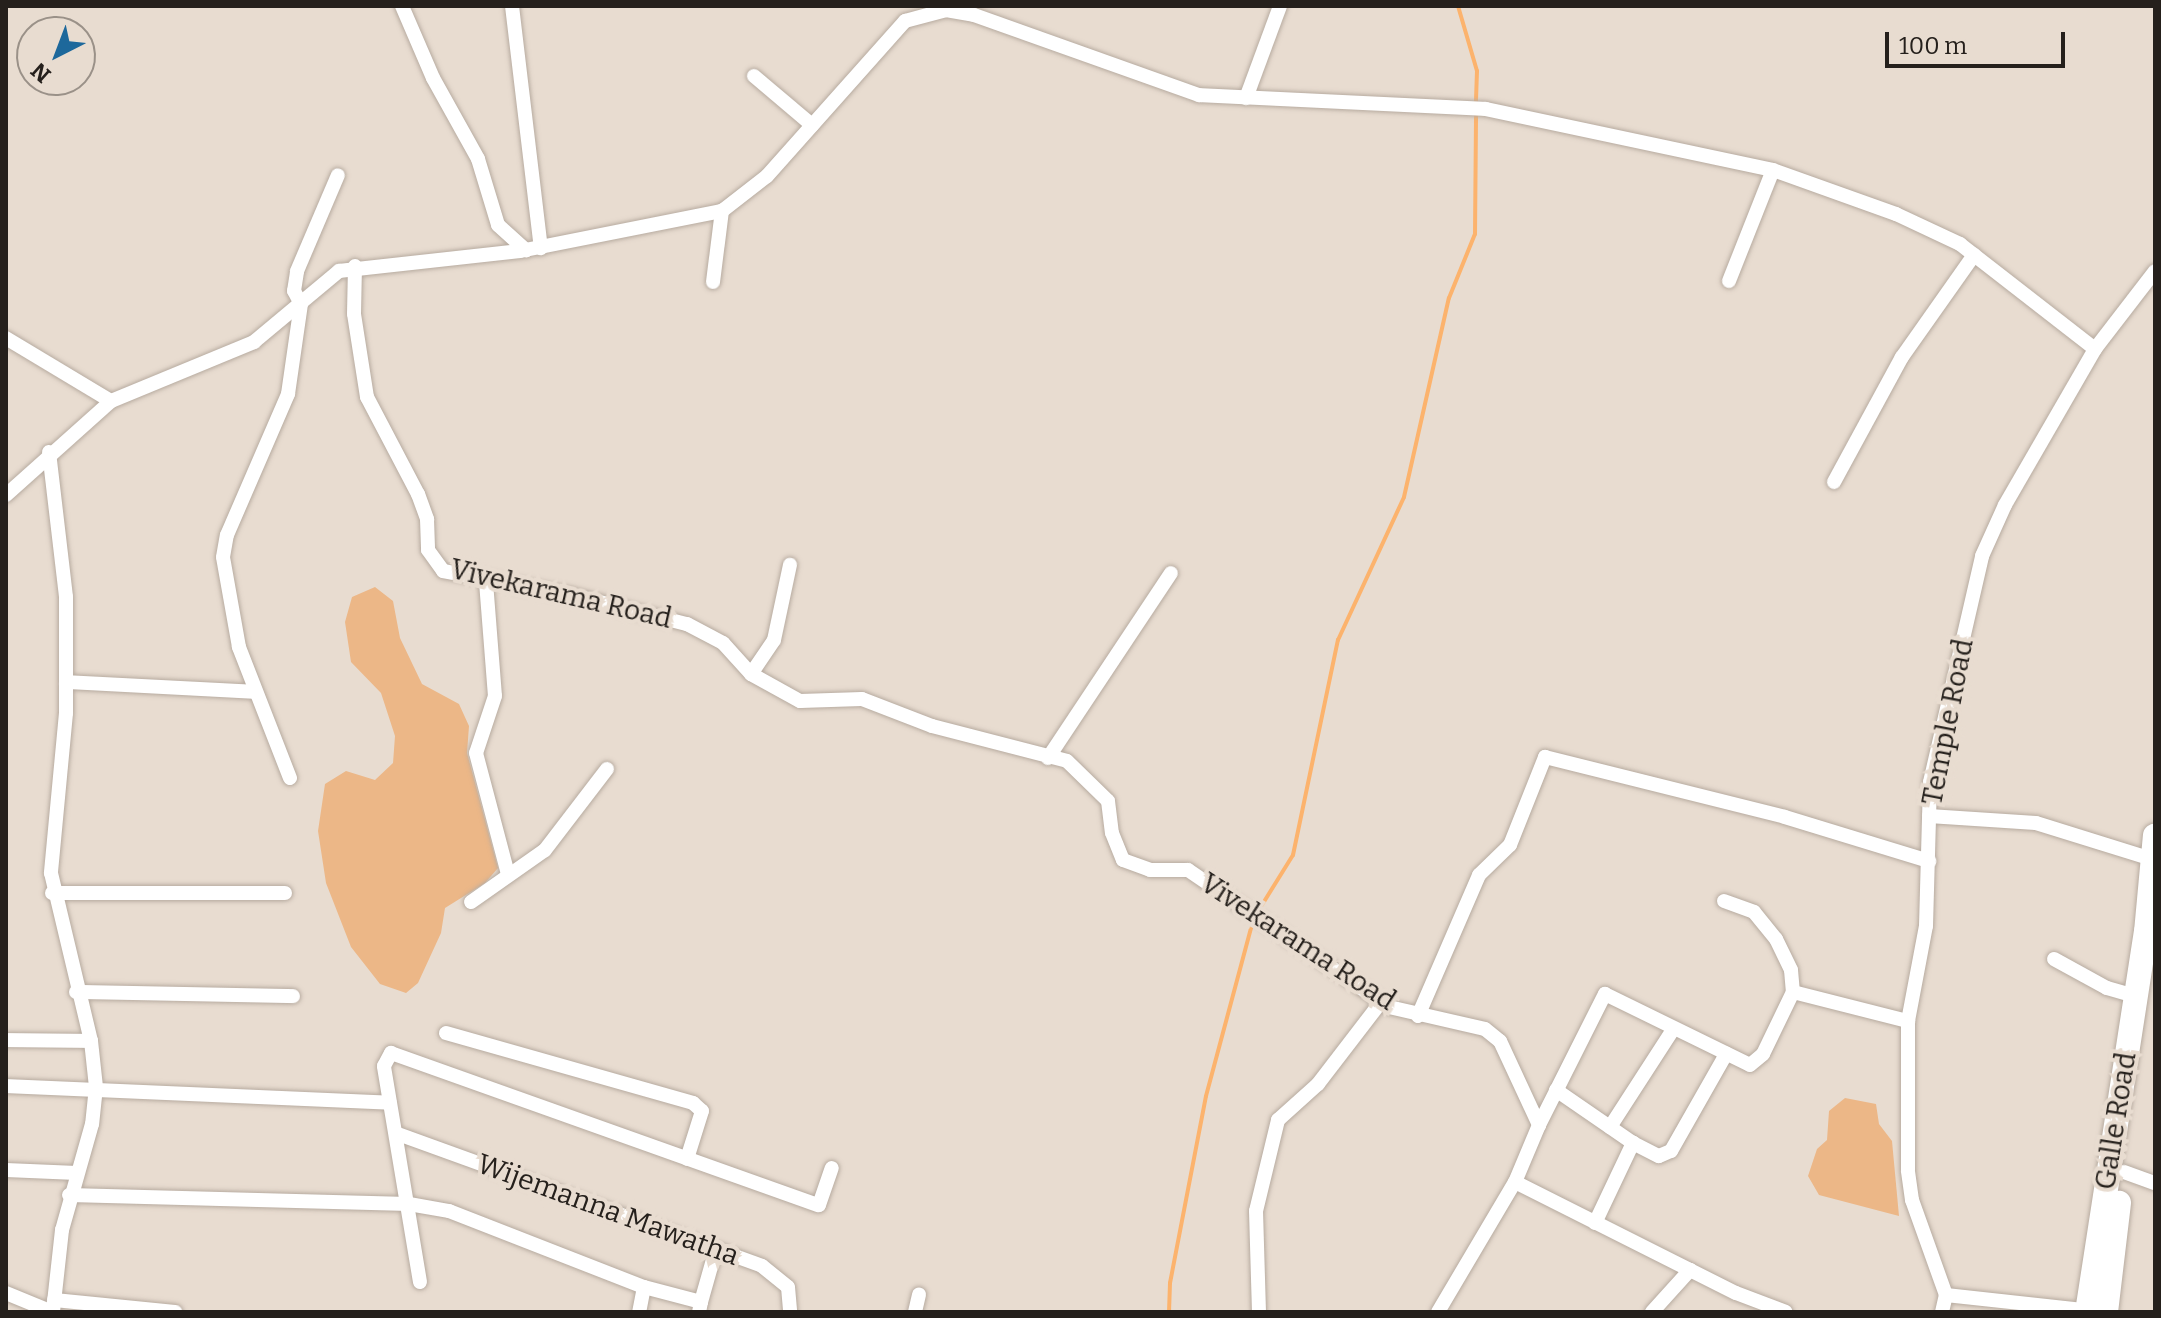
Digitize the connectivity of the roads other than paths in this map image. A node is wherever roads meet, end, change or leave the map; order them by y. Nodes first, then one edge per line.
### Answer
1 (402, 6) edge
2 (512, 6) edge
3 (1280, 6) edge
4 (754, 76) dead end
5 (1246, 98) junction
6 (812, 125) junction
7 (1773, 170) junction
8 (338, 175) dead end
9 (722, 211) junction
10 (541, 248) junction
11 (526, 250) junction
12 (1974, 255) junction
13 (355, 266) junction
14 (2155, 271) edge
15 (1729, 281) dead end
16 (713, 282) dead end
17 (301, 304) junction
18 (6, 338) edge
19 (2095, 349) junction
20 (111, 401) junction
21 (49, 452) junction
22 (1834, 482) dead end
23 (6, 495) edge
24 (790, 565) dead end
25 (1171, 573) dead end
26 (486, 582) junction
27 (751, 674) junction
28 (66, 682) junction
29 (256, 692) junction
30 (1048, 758) junction
31 (607, 769) dead end
32 (290, 778) dead end
33 (1929, 816) junction
34 (2154, 851) edge
35 (1929, 861) junction
36 (508, 874) junction
37 (52, 893) junction
38 (285, 893) dead end
39 (1724, 901) dead end
40 (471, 902) dead end
41 (2150, 934) edge
42 (2054, 959) dead end
43 (2155, 971) edge
44 (76, 992) junction
45 (1793, 992) junction
46 (293, 996) dead end
47 (2135, 996) junction
48 (1381, 1002) junction
49 (1418, 1016) junction
50 (1908, 1021) junction
51 (1672, 1031) junction
52 (446, 1033) dead end
53 (6, 1040) edge
54 (91, 1041) junction
55 (1726, 1054) junction
56 (6, 1086) edge
57 (96, 1087) junction
58 (1556, 1090) junction
59 (390, 1103) junction
60 (1539, 1125) junction
61 (1610, 1127) junction
62 (398, 1134) junction
63 (1633, 1143) junction
64 (687, 1159) junction
65 (832, 1168) dead end
66 (6, 1170) edge
67 (2124, 1172) junction
68 (77, 1173) junction
69 (1515, 1182) junction
70 (2155, 1183) edge
71 (69, 1195) junction
72 (409, 1204) junction
73 (1595, 1223) junction
74 (716, 1249) junction
75 (1690, 1270) junction
76 (420, 1282) dead end
77 (644, 1287) junction
78 (6, 1293) edge
79 (919, 1294) dead end
80 (1946, 1295) junction
81 (700, 1307) edge
82 (53, 1308) edge
83 (2096, 1311) edge
84 (175, 1312) edge
85 (639, 1312) edge
86 (790, 1312) edge
87 (915, 1312) edge
88 (1259, 1312) edge
89 (1438, 1312) edge
90 (1652, 1312) edge
91 (1786, 1312) edge
92 (1942, 1312) edge

1 - 11 street
2 - 10 street
3 - 5 street
4 - 6 street
5 - 6 street
5 - 7 street
6 - 9 street
7 - 12 street
7 - 15 street
8 - 17 street
9 - 10 street
9 - 16 street
10 - 11 street
11 - 13 street
12 - 19 street
12 - 22 street
13 - 17 street
13 - 26 street, Vivekarama Road
14 - 19 street, Temple Road
17 - 20 street
17 - 29 street
18 - 20 street
19 - 33 street, Temple Road
20 - 21 street
21 - 23 street
21 - 28 street
24 - 27 street
25 - 30 street
26 - 27 street, Vivekarama Road
26 - 36 street
27 - 30 street, Vivekarama Road
28 - 29 street
28 - 37 street
29 - 32 street
30 - 48 street, Vivekarama Road
31 - 36 street
33 - 34 street
33 - 35 street, Temple Road
34 - 41 highway, Galle Road
35 - 49 street
35 - 50 street, Temple Road
36 - 40 street
37 - 38 street
37 - 44 street
39 - 45 street
41 - 47 highway, Galle Road
42 - 47 street
43 - 67 highway, Galle Road
44 - 46 street
44 - 54 street
45 - 50 street
45 - 55 street
47 - 83 highway, Galle Road
48 - 49 street, Vivekarama Road
48 - 88 street
49 - 60 street, Vivekarama Road
50 - 80 street, Temple Road
51 - 55 street
51 - 58 street
51 - 61 street
52 - 64 street
53 - 54 street
54 - 57 street
55 - 63 street
56 - 57 street
57 - 59 street
57 - 68 street
58 - 60 street
58 - 61 street
59 - 62 street
59 - 64 street
60 - 69 street
61 - 63 street
62 - 72 street
62 - 74 street, Wijemanna Mawatha
63 - 73 street
64 - 65 street
66 - 68 street
67 - 70 street
67 - 83 highway, Galle Road
68 - 71 street
69 - 73 street
69 - 89 street
71 - 72 street
71 - 82 street
72 - 76 street
72 - 77 street
73 - 75 street
74 - 81 street
74 - 86 street, Wijemanna Mawatha
75 - 90 street
75 - 91 street
77 - 81 street
77 - 85 street
78 - 82 street
79 - 87 street
80 - 83 street
80 - 92 street
82 - 84 street

